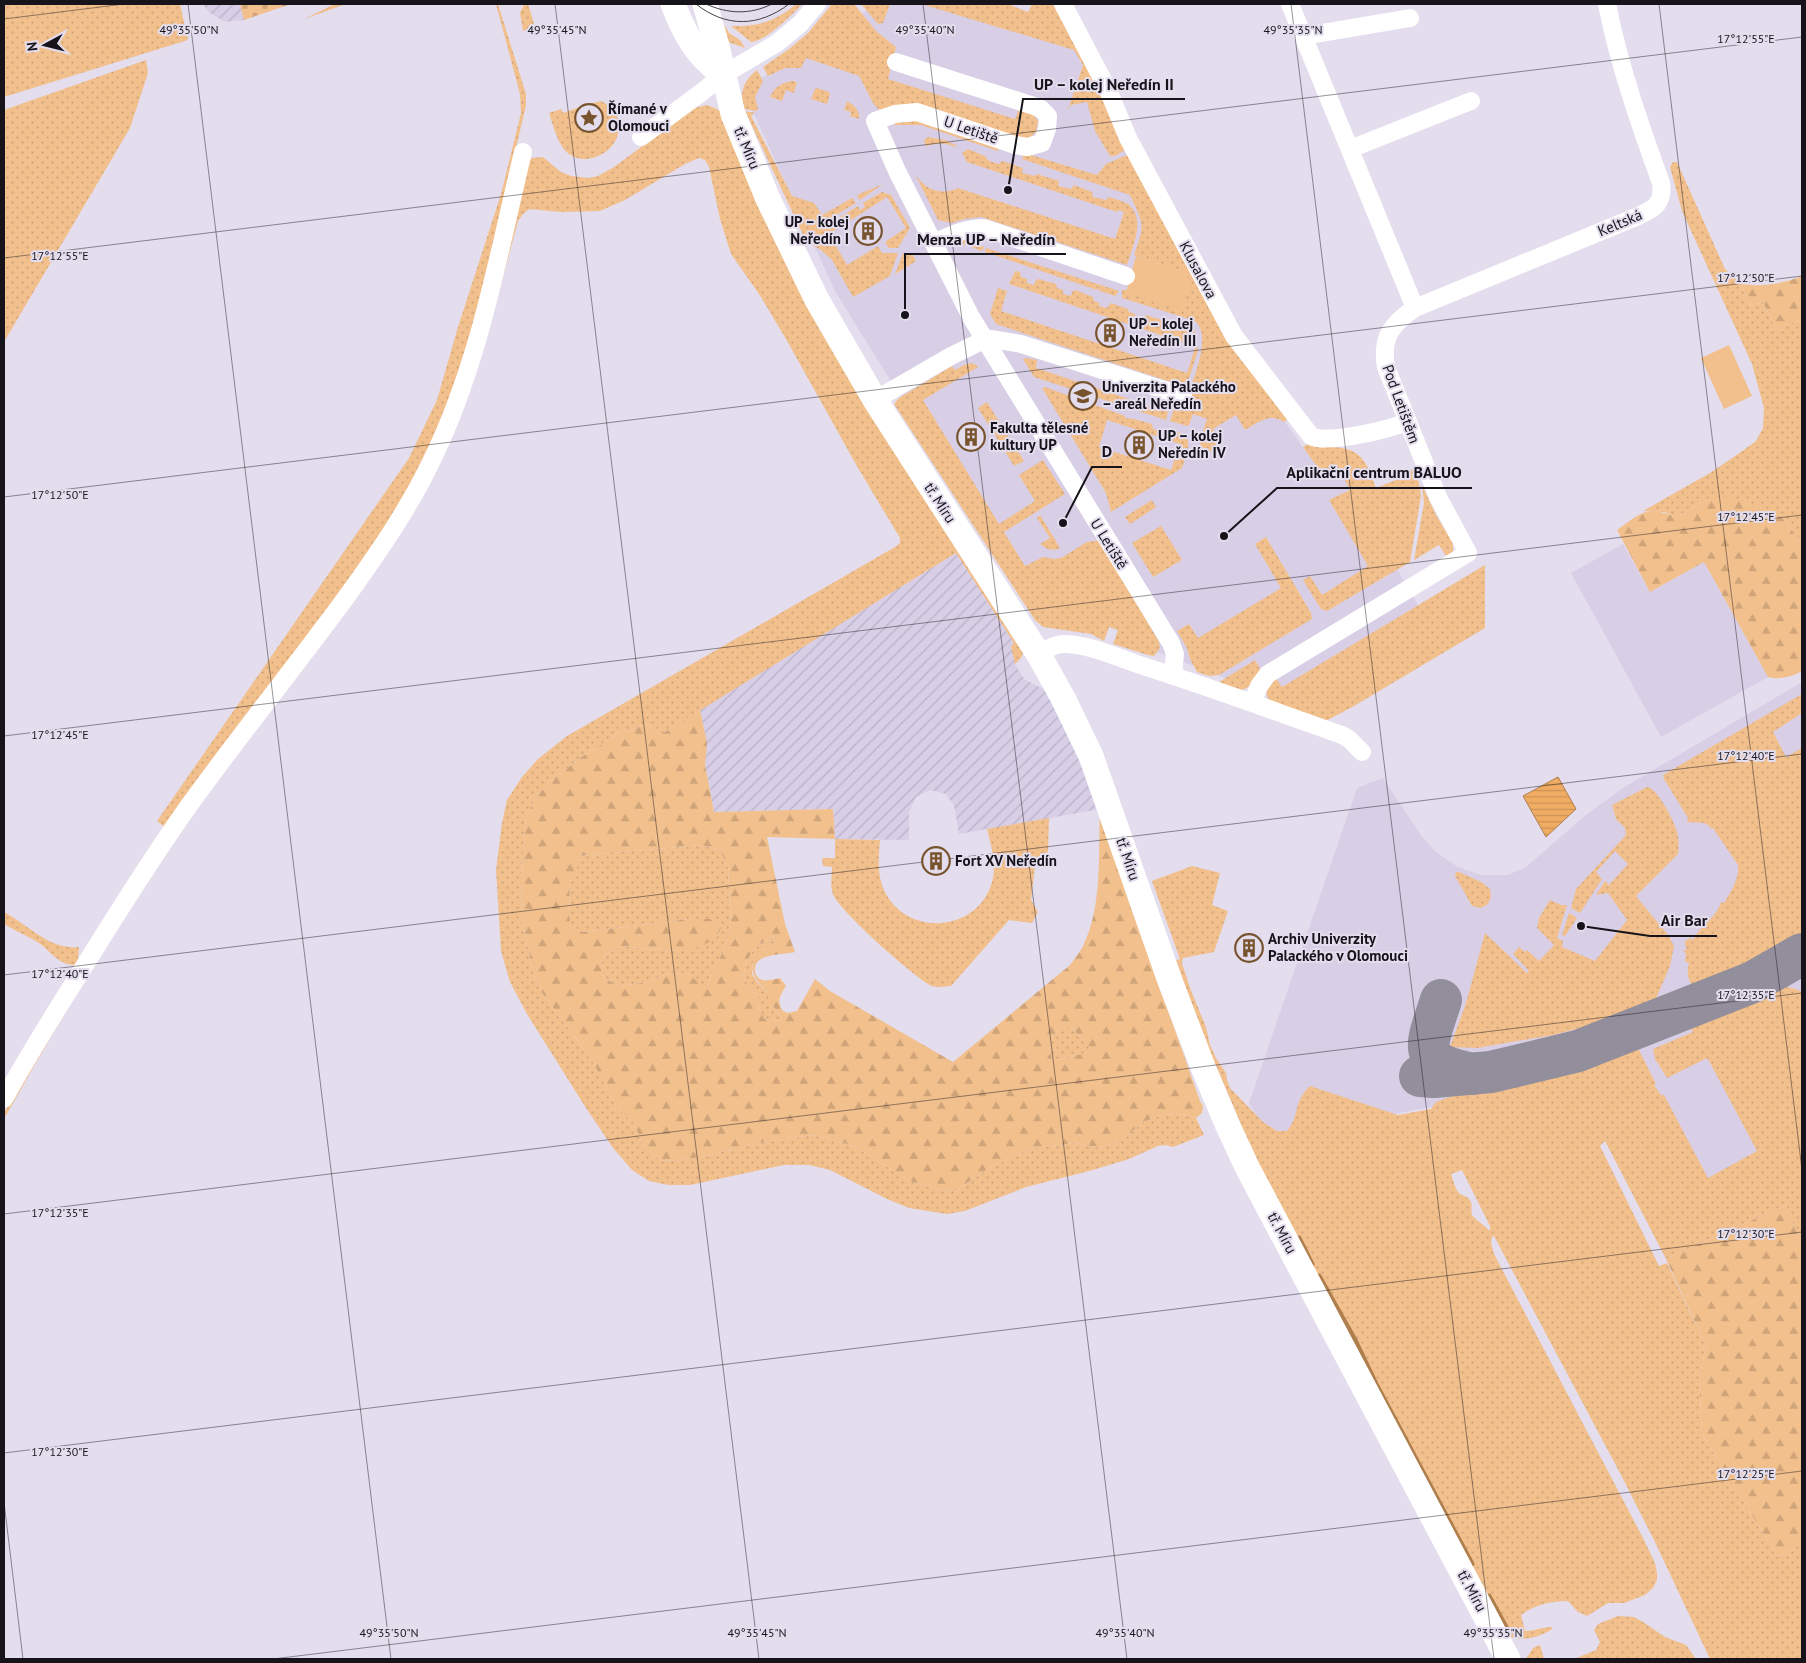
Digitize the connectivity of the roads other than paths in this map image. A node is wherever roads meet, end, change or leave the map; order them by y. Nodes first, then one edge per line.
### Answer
1 (673, 4) edge
2 (705, 4) edge
3 (817, 4) edge
4 (1062, 4) edge
5 (1290, 4) edge
6 (1607, 4) edge
7 (1410, 18) dead end
8 (1304, 36) junction
9 (896, 62) dead end
10 (724, 75) junction
11 (1471, 101) dead end
12 (641, 136) dead end
13 (1350, 149) junction
14 (523, 152) dead end
15 (934, 242) junction
16 (1126, 276) dead end
17 (1415, 308) junction
18 (984, 340) junction
19 (1183, 396) dead end
20 (875, 400) junction
21 (1407, 422) junction
22 (1039, 655) junction
23 (1173, 675) junction
24 (1252, 704) junction
25 (1362, 752) dead end
26 (4, 1099) edge
27 (1508, 1659) edge

1 - 10 main road
2 - 10 main road, tř. Míru
3 - 10 street
4 - 21 street, Klusalova
5 - 8 street
6 - 17 street, Keltská
7 - 8 street
8 - 13 street
9 - 15 street, U Letiště
10 - 12 street
10 - 20 main road, tř. Míru
11 - 13 street
13 - 17 street
14 - 26 street
15 - 16 street
15 - 18 street, U Letiště
17 - 21 street, Pod Letištěm
18 - 19 street
18 - 20 street
18 - 23 street, U Letiště
20 - 22 main road, tř. Míru
21 - 24 street, Pod Letištěm
22 - 23 street
22 - 27 main road, tř. Míru
23 - 24 street
24 - 25 street

